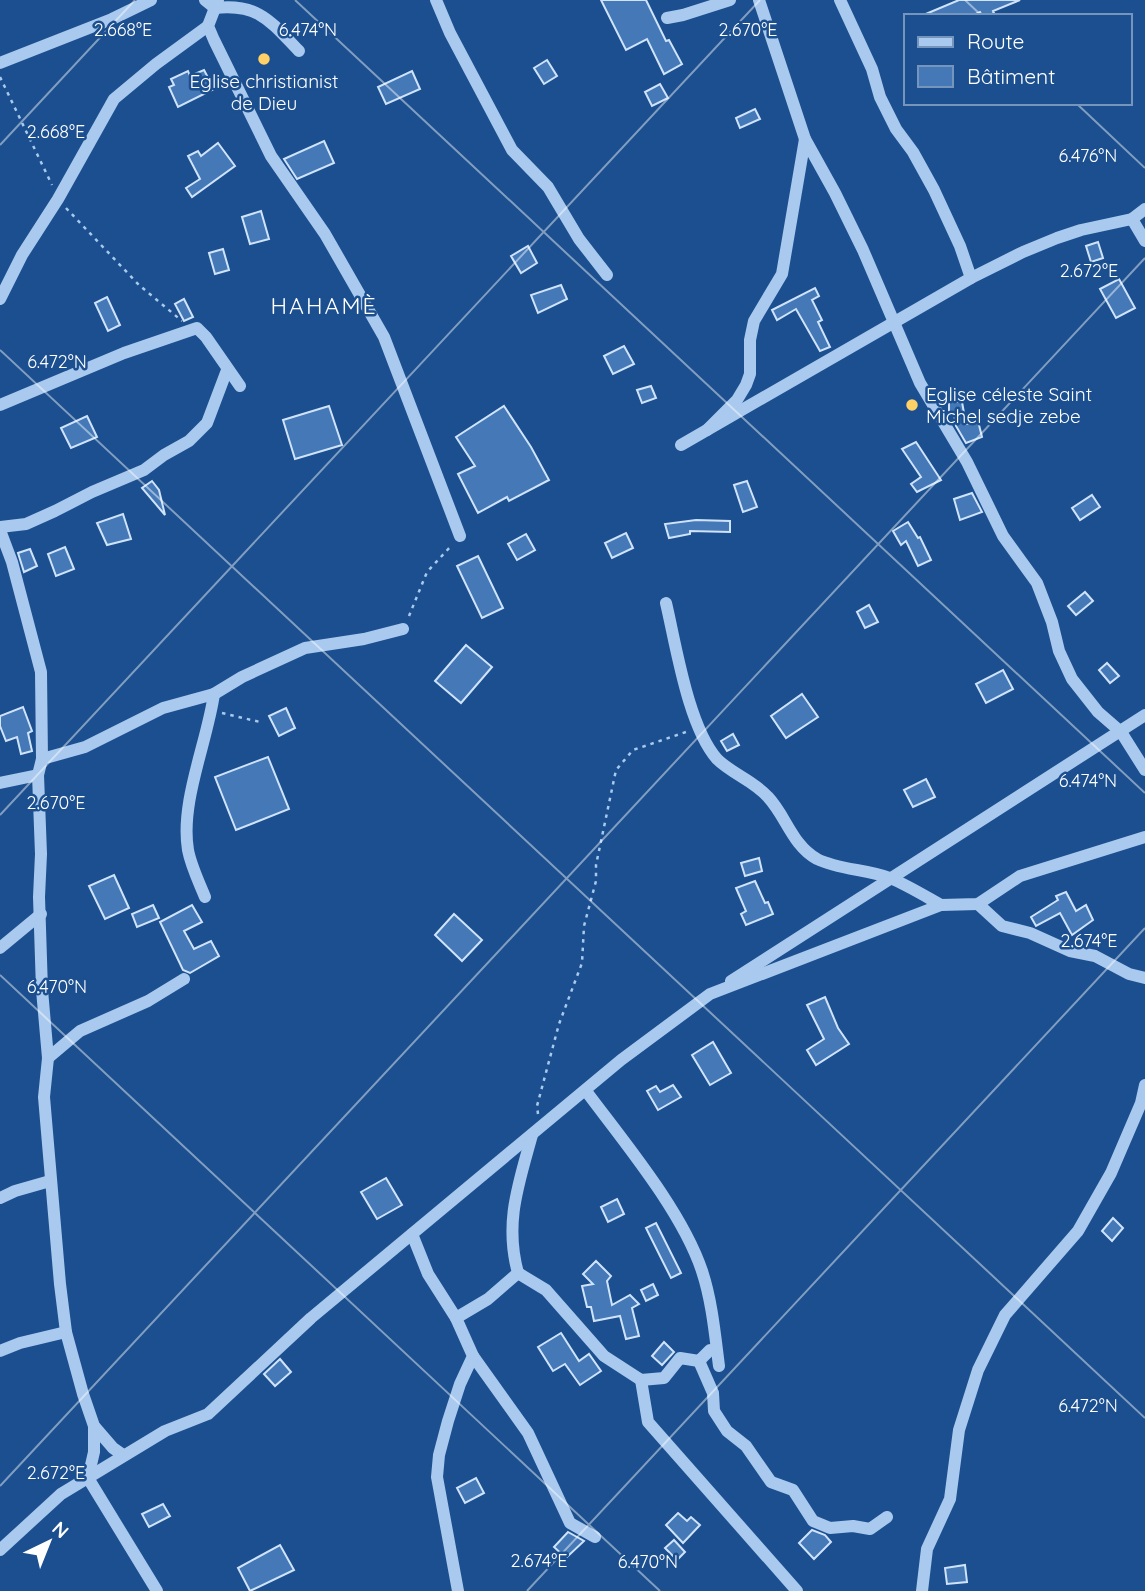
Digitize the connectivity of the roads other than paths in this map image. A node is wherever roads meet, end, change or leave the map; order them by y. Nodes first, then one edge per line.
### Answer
1 (151, 0) edge
2 (436, 0) edge
3 (730, 0) edge
4 (759, 0) edge
5 (840, 0) edge
6 (213, 3) edge
7 (667, 18) dead end
8 (208, 26) junction
9 (299, 51) dead end
10 (0, 63) edge
11 (805, 139) junction
12 (1145, 209) edge
13 (1132, 219) junction
14 (1145, 241) edge
15 (607, 275) dead end
16 (971, 278) junction
17 (0, 299) edge
18 (894, 323) junction
19 (227, 370) junction
20 (240, 386) dead end
21 (0, 405) edge
22 (707, 430) junction
23 (681, 445) dead end
24 (0, 528) edge
25 (460, 536) road end
26 (666, 603) dead end
27 (403, 629) road end
28 (214, 694) junction
29 (1145, 715) edge
30 (1121, 732) junction
31 (42, 759) junction
32 (1145, 770) edge
33 (38, 775) junction
34 (0, 783) edge
35 (1145, 836) edge
36 (890, 878) junction
37 (205, 897) dead end
38 (978, 904) junction
39 (941, 905) junction
40 (41, 915) junction
41 (0, 948) edge
42 (1145, 978) edge
43 (184, 979) dead end
44 (710, 994) junction
45 (48, 1058) junction
46 (1145, 1085) edge
47 (586, 1091) junction
48 (535, 1132) junction
49 (50, 1181) junction
50 (0, 1198) edge
51 (412, 1234) junction
52 (518, 1273) junction
53 (456, 1318) junction
54 (66, 1332) junction
55 (710, 1350) dead end
56 (0, 1351) edge
57 (473, 1356) junction
58 (699, 1361) junction
59 (719, 1366) dead end
60 (641, 1380) junction
61 (94, 1426) junction
62 (123, 1455) junction
63 (88, 1478) junction
64 (887, 1517) dead end
65 (595, 1538) dead end
66 (0, 1550) edge
67 (457, 1590) edge
68 (157, 1591) edge
69 (797, 1591) edge
70 (922, 1591) edge

1 - 10 street
2 - 15 street
3 - 7 street
4 - 11 street
5 - 16 street
6 - 8 street
6 - 9 street
8 - 17 street
8 - 25 street
11 - 18 street
11 - 22 street
12 - 13 street
13 - 14 street
13 - 16 street
16 - 18 street
18 - 22 street
18 - 30 street
19 - 20 street
19 - 21 street
19 - 24 street
22 - 23 street
24 - 31 street
26 - 36 street
27 - 28 street
28 - 31 street
28 - 37 street
29 - 30 street
30 - 32 street
30 - 36 street
31 - 33 street
33 - 34 street
33 - 40 street
35 - 38 street
36 - 39 street
36 - 44 street
38 - 39 street
38 - 42 street
39 - 44 street
40 - 41 street
40 - 45 street
43 - 45 street
44 - 47 street
45 - 49 street
46 - 70 street
47 - 48 street
47 - 59 street
48 - 51 street
48 - 52 street
49 - 50 street
49 - 54 street
51 - 53 street
51 - 62 street
52 - 53 street
52 - 60 street
53 - 57 street
54 - 56 street
54 - 61 street
55 - 58 street
57 - 65 street
57 - 67 street
58 - 60 street
58 - 64 street
60 - 69 street
61 - 62 street
61 - 63 street
62 - 63 street
63 - 66 street
63 - 68 street

